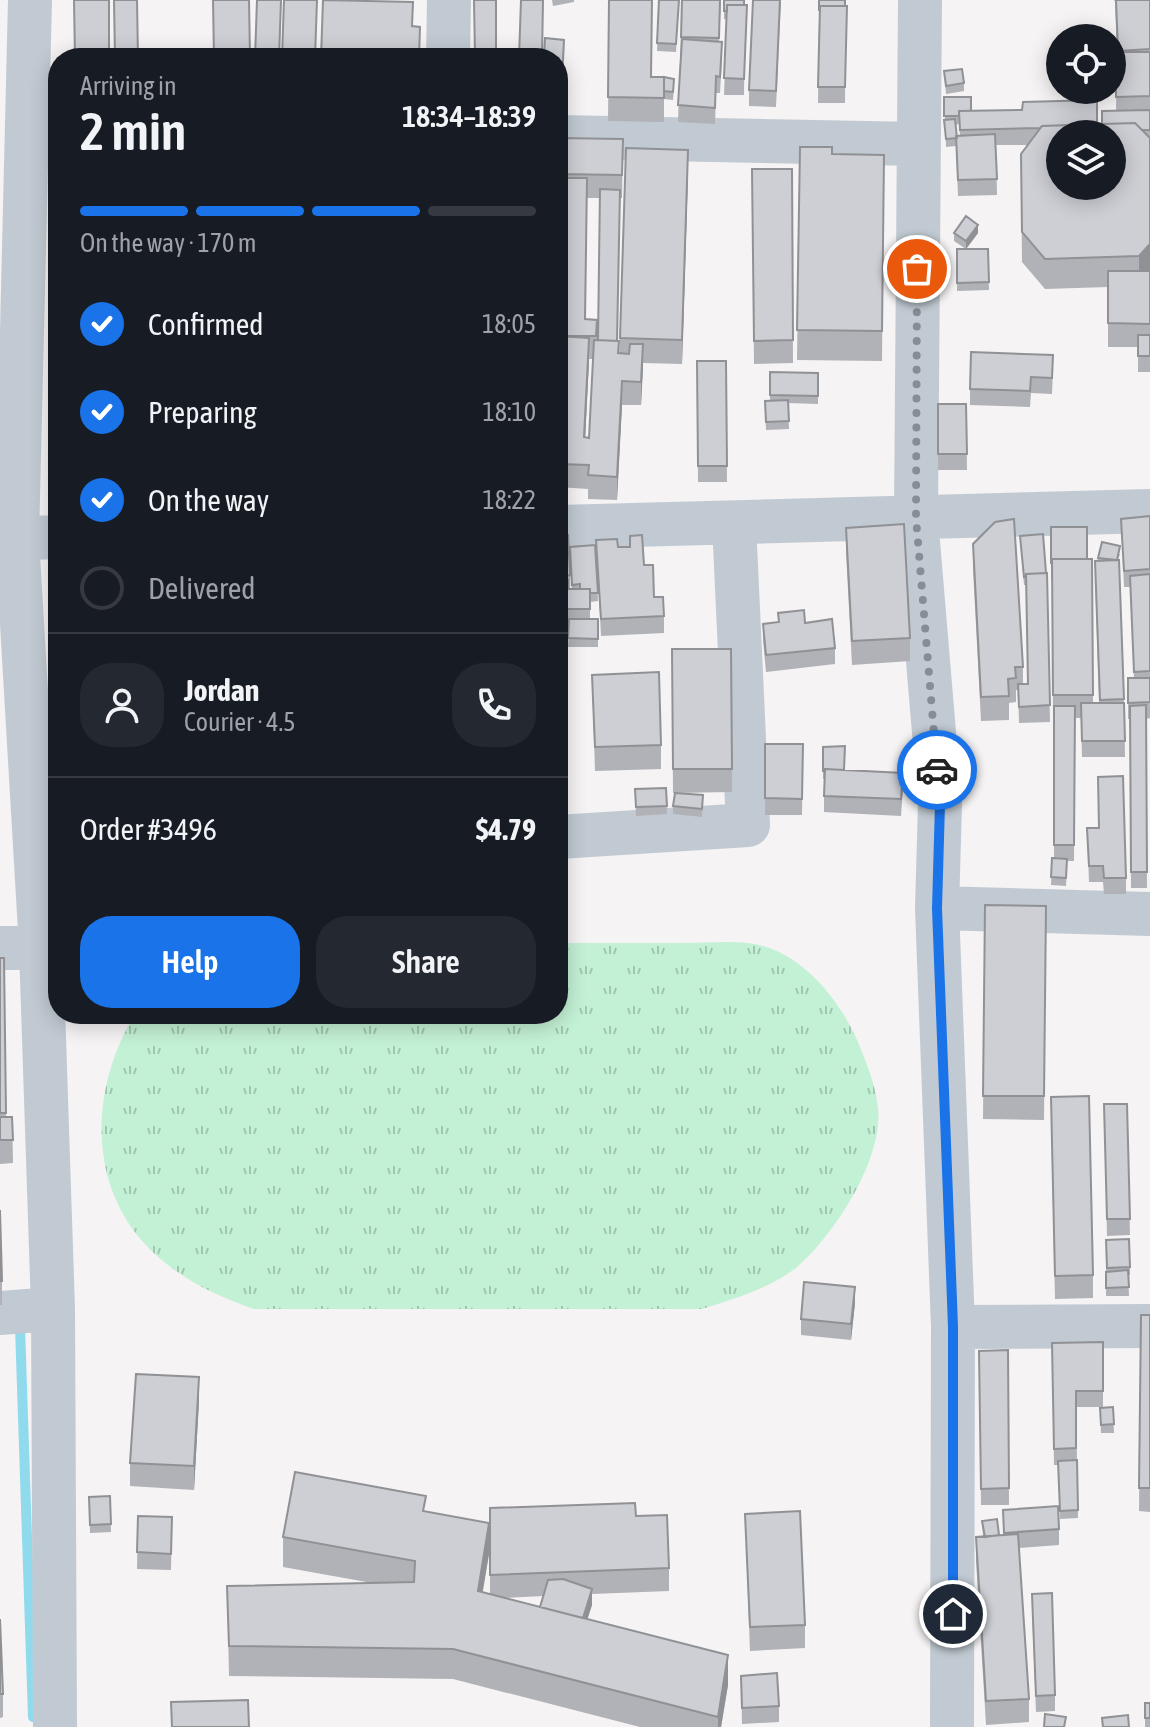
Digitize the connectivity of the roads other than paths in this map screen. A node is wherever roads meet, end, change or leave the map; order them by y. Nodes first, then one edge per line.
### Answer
1 (30, 0) edge
2 (449, 0) edge
3 (920, 0) edge
4 (448, 48) edge
5 (29, 124) edge
6 (568, 137) edge
7 (918, 144) junction
8 (1150, 511) edge
9 (916, 518) junction
10 (734, 523) junction
11 (568, 527) edge
12 (25, 538) edge
13 (568, 836) edge
14 (937, 908) junction
15 (1150, 914) edge
16 (21, 948) edge
17 (53, 1309) junction
18 (0, 1313) edge
19 (1150, 1326) edge
20 (953, 1327) junction
21 (55, 1727) edge
22 (952, 1727) edge

1 - 5 street
2 - 4 street
3 - 7 street
5 - 12 street
6 - 7 street
7 - 9 street
8 - 9 street
9 - 10 street
9 - 14 street
10 - 11 street
10 - 13 street
12 - 16 street
14 - 15 street
14 - 20 street
16 - 17 street
17 - 18 street
17 - 21 street
19 - 20 street
20 - 22 street

